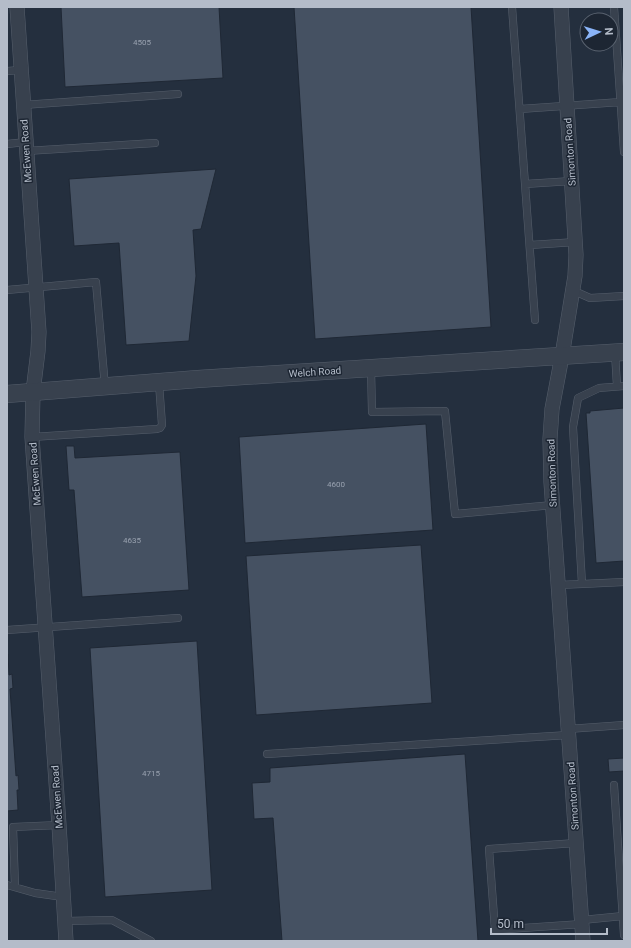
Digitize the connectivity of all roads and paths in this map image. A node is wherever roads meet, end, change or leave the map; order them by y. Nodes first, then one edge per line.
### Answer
1 (17, 7) edge
2 (512, 7) edge
3 (561, 7) edge
4 (614, 7) edge
5 (14, 70) edge
6 (178, 94) dead end
7 (620, 102) junction
8 (23, 105) junction
9 (567, 106) junction
10 (520, 109) junction
11 (155, 143) dead end
12 (7, 144) edge
13 (26, 147) junction
14 (624, 152) edge
15 (572, 181) junction
16 (526, 184) junction
17 (576, 242) junction
18 (530, 245) junction
19 (35, 288) junction
20 (7, 290) edge
21 (572, 290) junction
22 (624, 296) edge
23 (536, 320) dead end
24 (619, 352) edge
25 (562, 356) junction
26 (371, 368) junction
27 (159, 382) junction
28 (620, 386) edge
29 (105, 387) junction
30 (33, 392) junction
31 (7, 394) edge
32 (32, 437) junction
33 (553, 505) junction
34 (624, 582) edge
35 (582, 584) junction
36 (558, 585) junction
37 (178, 618) dead end
38 (46, 628) junction
39 (7, 630) edge
40 (624, 725) edge
41 (569, 732) junction
42 (267, 754) dead end
43 (614, 785) dead end
44 (59, 825) junction
45 (576, 842) junction
46 (7, 885) edge
47 (15, 887) junction
48 (64, 897) junction
49 (623, 916) junction
50 (65, 921) junction
51 (582, 922) junction
52 (624, 936) edge
53 (66, 941) edge
54 (151, 941) edge
55 (583, 941) edge

1 - 5 street, McEwen Road
2 - 10 lane
3 - 9 street, Simonton Road
4 - 7 lane
5 - 8 street, McEwen Road
6 - 8 lane
7 - 9 lane
7 - 14 lane
8 - 13 street, McEwen Road
9 - 10 lane
9 - 15 street, Simonton Road
10 - 16 lane
11 - 13 lane
12 - 13 lane
13 - 19 street, McEwen Road
15 - 16 lane
15 - 17 street, Simonton Road
16 - 18 lane
17 - 18 lane
17 - 21 street, Simonton Road
18 - 23 lane
19 - 20 lane
19 - 29 lane
19 - 30 street, McEwen Road
21 - 22 lane
21 - 25 street, Simonton Road
24 - 25 street, Welch Road
24 - 28 lane
25 - 26 street, Welch Road
25 - 33 street, Simonton Road
26 - 27 street, Welch Road
26 - 33 lane
27 - 29 street, Welch Road
27 - 32 lane
28 - 35 lane
29 - 30 street, Welch Road
30 - 31 street, Welch Road
30 - 32 street, McEwen Road
32 - 38 street, McEwen Road
33 - 36 street, Simonton Road
34 - 35 lane
35 - 36 lane
36 - 41 street, Simonton Road
37 - 38 lane
38 - 39 lane
38 - 44 street, McEwen Road
40 - 41 lane
41 - 42 lane
41 - 45 street, Simonton Road
43 - 49 lane
44 - 47 lane
44 - 48 street, McEwen Road
45 - 51 street, Simonton Road
45 - 51 lane
46 - 47 lane
47 - 48 lane
48 - 50 street, McEwen Road
49 - 51 lane
49 - 52 lane
50 - 53 street, McEwen Road
50 - 54 lane
51 - 55 street, Simonton Road

